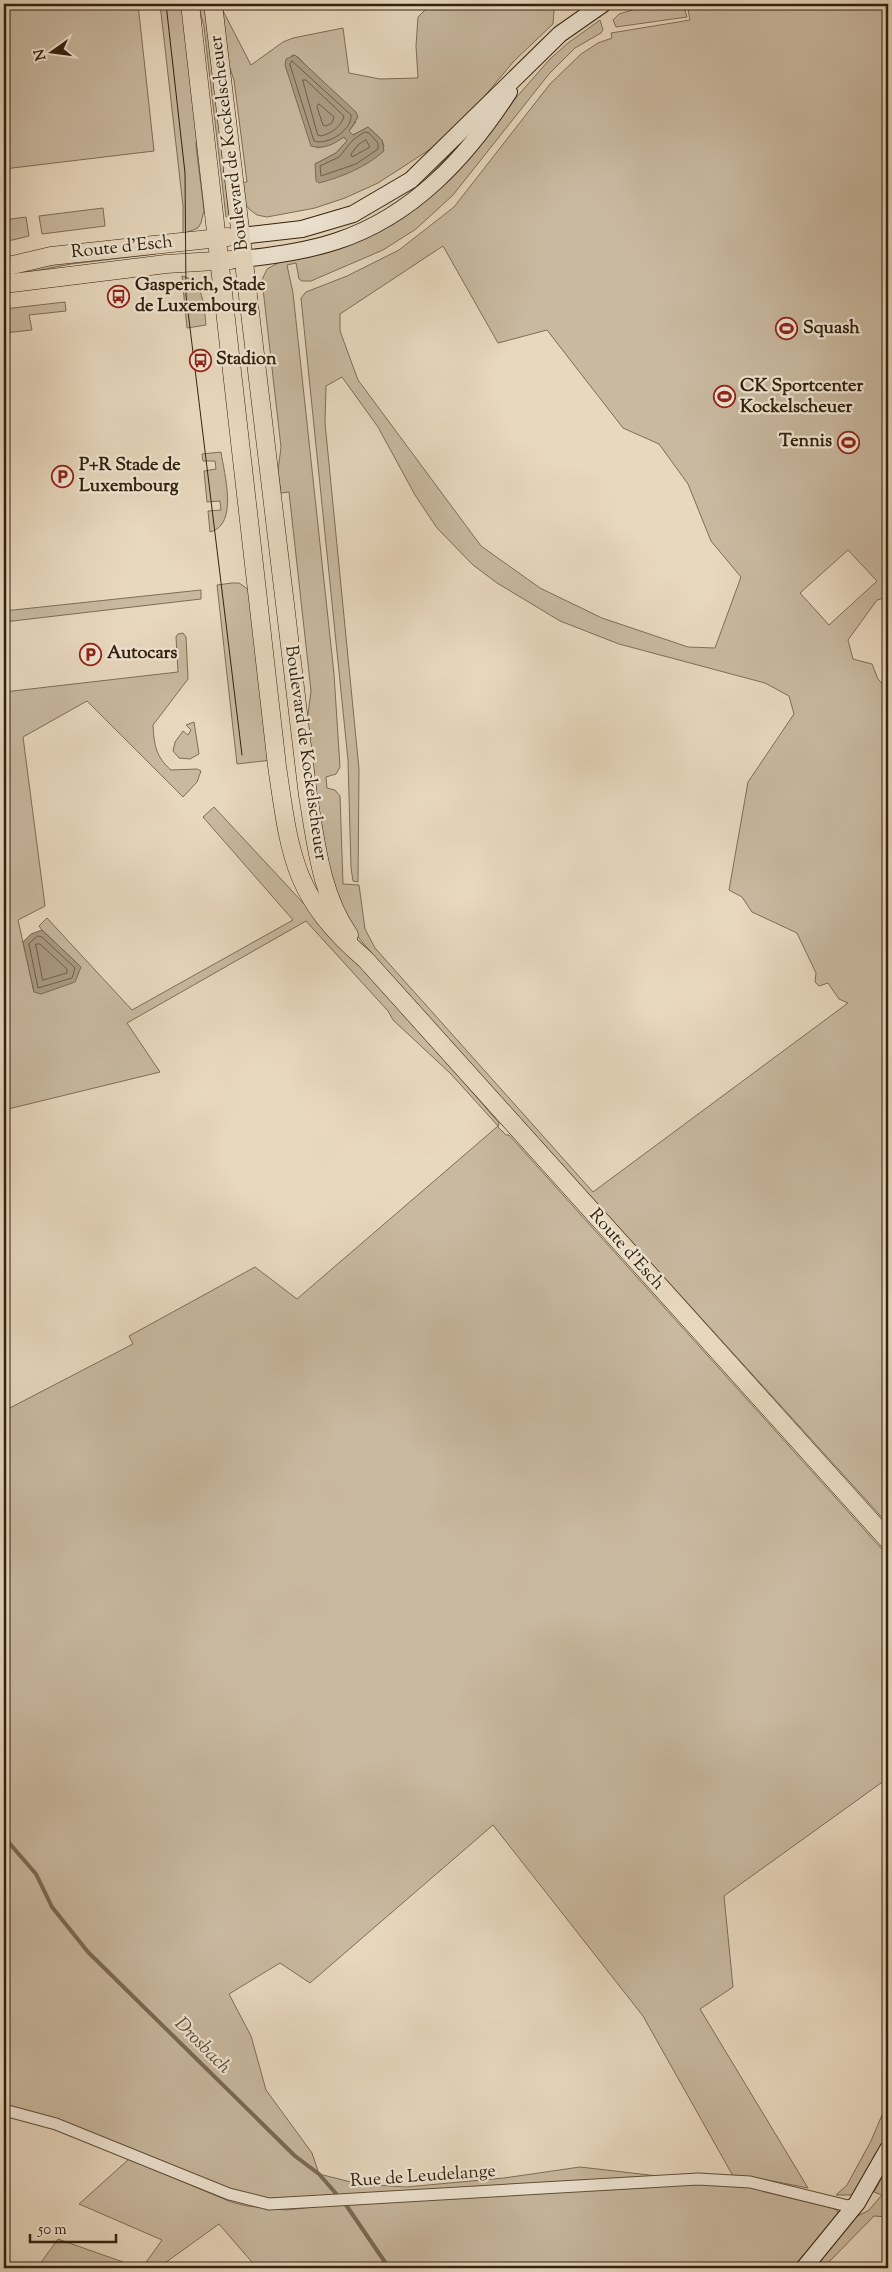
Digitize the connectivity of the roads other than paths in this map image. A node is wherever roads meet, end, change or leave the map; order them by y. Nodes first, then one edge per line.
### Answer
1 (190, 4) edge
2 (213, 4) edge
3 (603, 4) edge
4 (524, 69) junction
5 (241, 236) junction
6 (217, 238) junction
7 (244, 259) junction
8 (220, 262) junction
9 (4, 267) edge
10 (4, 284) edge
11 (365, 959) junction
12 (888, 1540) edge
13 (4, 2110) edge
14 (888, 2149) edge
15 (857, 2203) junction
16 (804, 2268) edge

1 - 6 main road, Boulevard de Kockelscheuer
2 - 5 main road, Boulevard de Kockelscheuer
3 - 4 main road
4 - 5 main road
4 - 7 main road
5 - 6 main road, Route d'Esch
5 - 7 main road, Boulevard de Kockelscheuer
6 - 8 main road, Boulevard de Kockelscheuer
6 - 9 main road, Route d'Esch
7 - 8 main road, Route d'Esch
7 - 11 main road, Boulevard de Kockelscheuer
8 - 10 main road, Route d'Esch
8 - 11 main road, Boulevard de Kockelscheuer
11 - 12 main road, Route d'Esch
13 - 15 street, Rue de Leudelange
14 - 15 main road
15 - 16 main road

